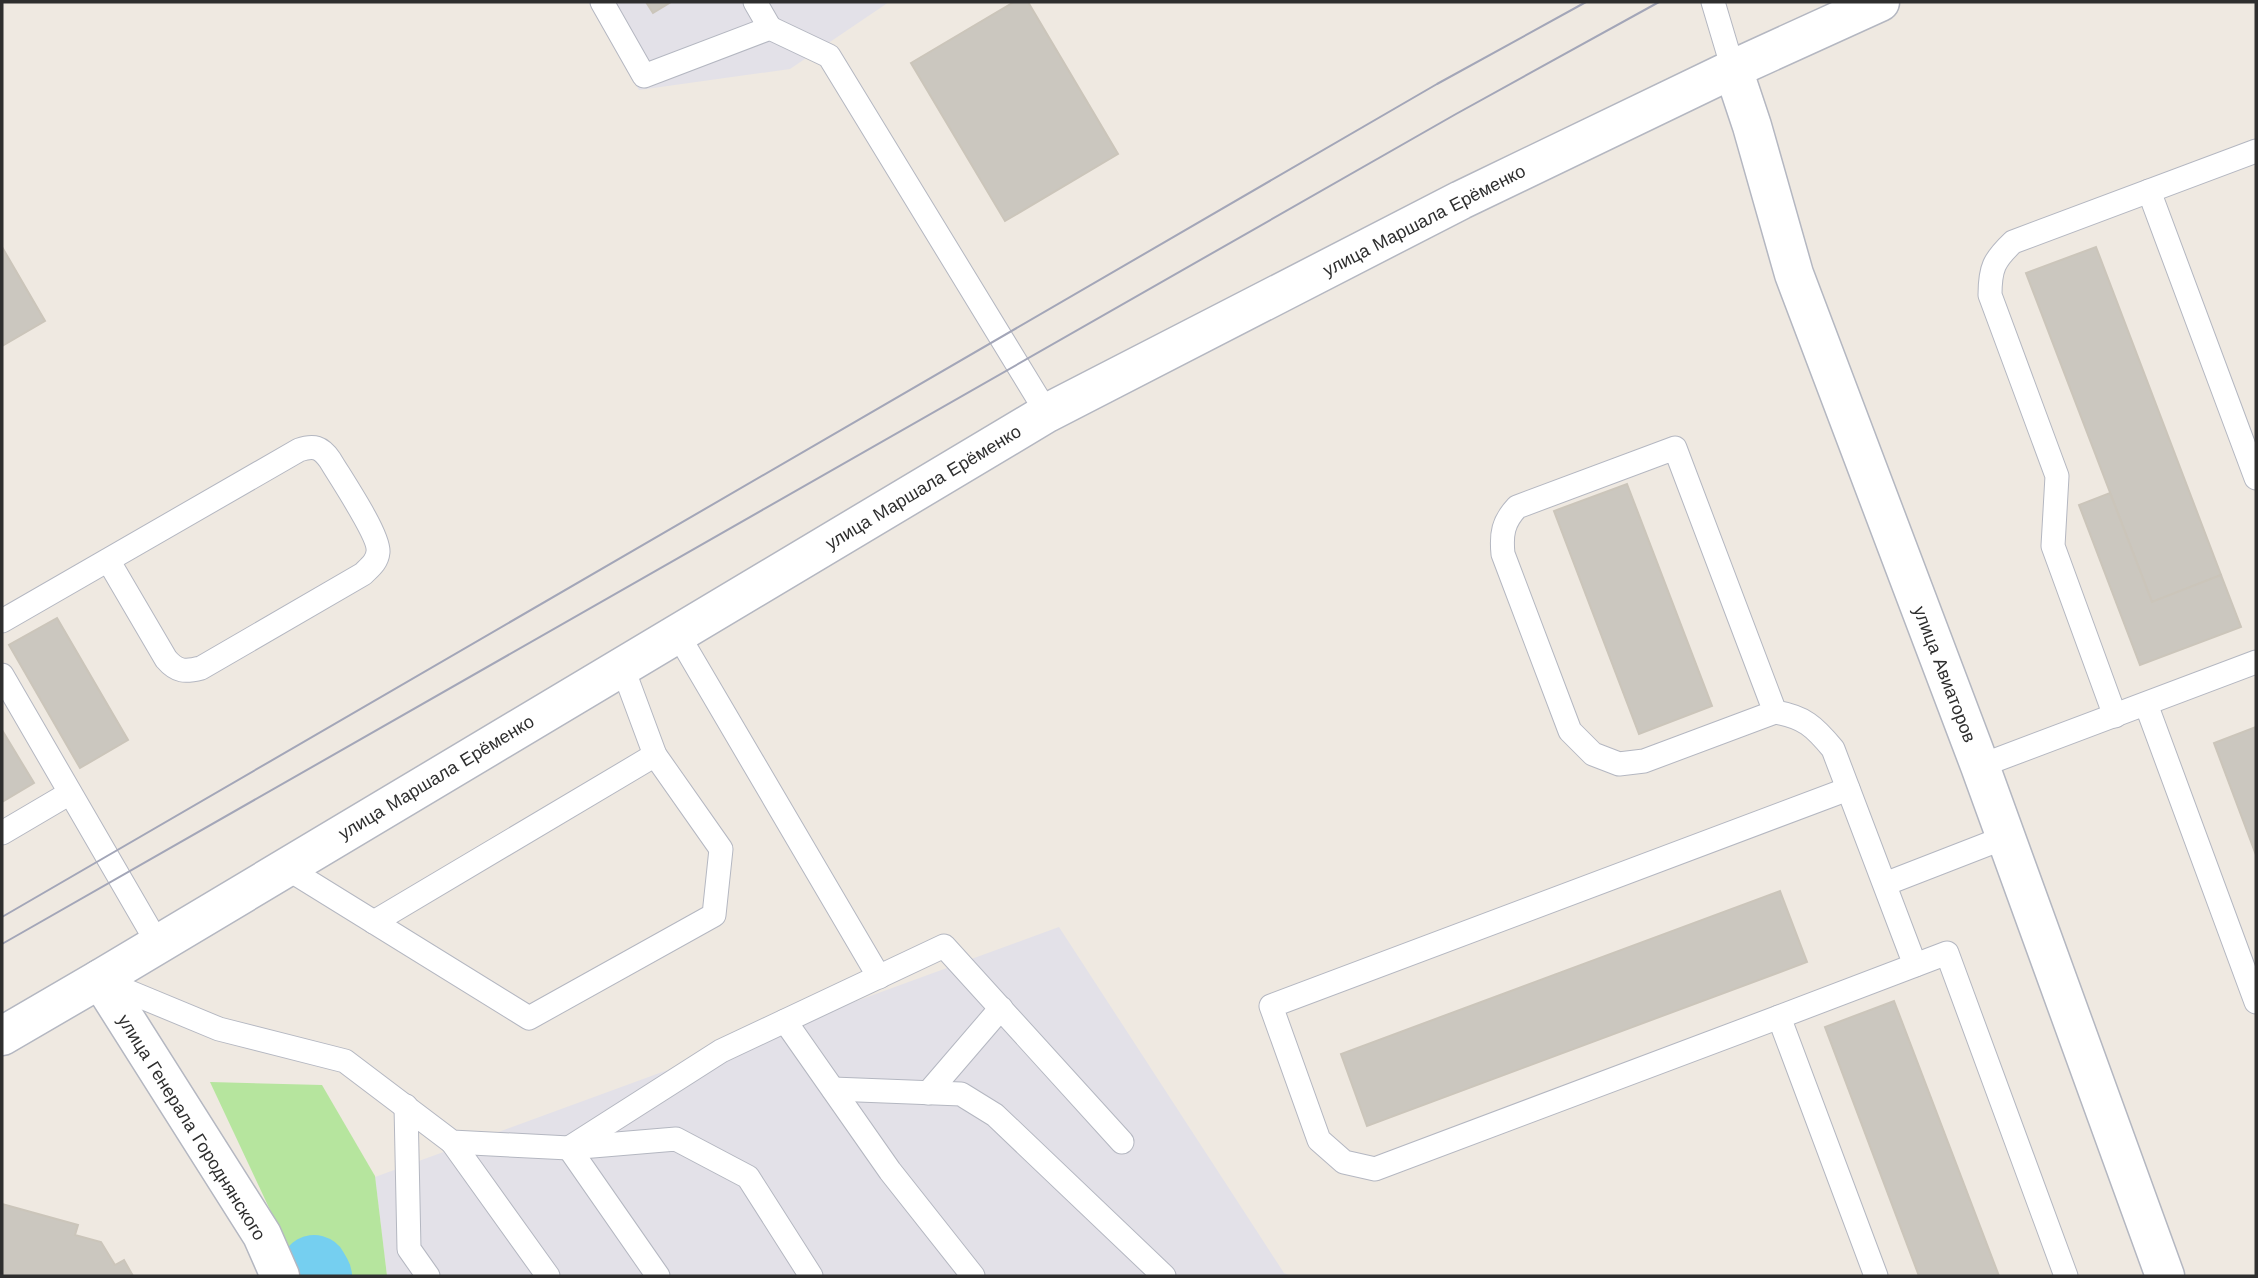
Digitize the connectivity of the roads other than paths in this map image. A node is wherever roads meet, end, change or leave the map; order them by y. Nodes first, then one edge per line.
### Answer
1 (602, 2) edge
2 (755, 2) edge
3 (1713, 2) edge
4 (1880, 2) edge
5 (770, 28) junction
6 (1733, 69) junction
7 (2256, 151) edge
8 (2149, 191) junction
9 (1047, 413) junction
10 (2254, 467) edge
11 (108, 559) junction
12 (2, 621) edge
13 (677, 634) junction
14 (2256, 662) edge
15 (622, 666) junction
16 (2, 675) edge
17 (2146, 704) junction
18 (1775, 712) junction
19 (2115, 716) junction
20 (655, 755) junction
21 (1980, 766) junction
22 (1849, 789) junction
23 (71, 793) junction
24 (2, 833) edge
25 (2006, 837) junction
26 (285, 867) junction
27 (1885, 884) junction
28 (374, 922) junction
29 (158, 944) junction
30 (1915, 965) junction
31 (880, 977) junction
32 (100, 979) junction
33 (2256, 1002) edge
34 (1001, 1008) junction
35 (1779, 1017) junction
36 (785, 1021) junction
37 (2, 1036) edge
38 (833, 1089) junction
39 (928, 1093) junction
40 (406, 1106) junction
41 (452, 1142) junction
42 (1122, 1142) dead end
43 (569, 1148) junction
44 (280, 1276) edge
45 (428, 1276) edge
46 (548, 1276) edge
47 (658, 1276) edge
48 (811, 1276) edge
49 (973, 1276) edge
50 (1164, 1276) edge
51 (1875, 1276) edge
52 (2066, 1276) edge
53 (2165, 1276) edge

1 - 5 lane
2 - 5 lane
3 - 6 lane
4 - 6 main road, улица Маршала Ерёменко
5 - 9 lane
6 - 9 main road, улица Маршала Ерёменко
6 - 21 main road, улица Авиаторов
7 - 8 lane
8 - 10 lane
8 - 19 lane
9 - 13 main road, улица Маршала Ерёменко
11 - 11 lane
11 - 12 lane
13 - 15 main road, улица Маршала Ерёменко
13 - 31 lane
14 - 17 lane
15 - 20 lane
15 - 26 main road, улица Маршала Ерёменко
16 - 23 lane
17 - 19 lane
17 - 33 lane
18 - 18 lane
18 - 22 lane
19 - 21 lane
20 - 28 lane
20 - 28 lane
21 - 25 main road, улица Авиаторов
22 - 27 lane
22 - 35 lane
23 - 24 lane
23 - 29 lane
25 - 27 lane
25 - 53 main road, улица Авиаторов
26 - 28 lane
26 - 29 main road, улица Маршала Ерёменко
27 - 30 lane
29 - 32 main road, улица Маршала Ерёменко
30 - 35 lane
30 - 52 lane
31 - 34 lane
31 - 36 lane
32 - 37 main road, улица Маршала Ерёменко
32 - 40 lane
32 - 44 main road, улица Генерала Городнянского
34 - 39 lane
34 - 42 lane
35 - 51 lane
36 - 38 lane
36 - 43 lane
38 - 39 lane
38 - 49 lane
39 - 50 lane
40 - 41 lane
40 - 45 lane
41 - 43 lane
41 - 46 lane
43 - 47 lane
43 - 48 lane

